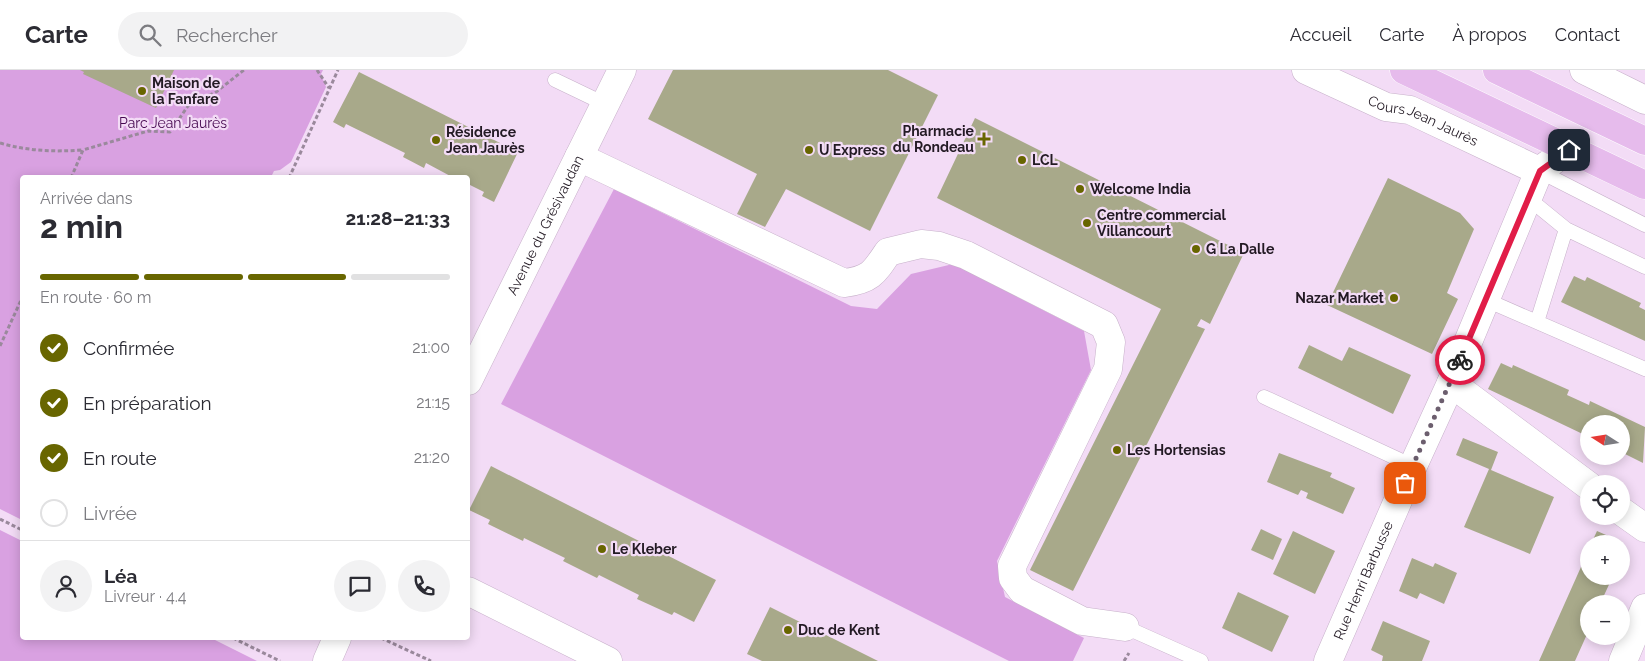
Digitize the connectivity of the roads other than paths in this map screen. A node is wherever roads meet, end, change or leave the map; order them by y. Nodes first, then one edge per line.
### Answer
1 (622, 70) edge
2 (1306, 70) edge
3 (1404, 70) edge
4 (1497, 70) edge
5 (1584, 70) edge
6 (555, 80) dead end
7 (1645, 100) edge
8 (605, 104) junction
9 (1645, 140) edge
10 (1569, 150) junction
11 (578, 157) junction
12 (1540, 171) junction
13 (1645, 185) edge
14 (1528, 198) junction
15 (1645, 225) edge
16 (1566, 229) junction
17 (1645, 267) edge
18 (1484, 299) junction
19 (1537, 322) junction
20 (1645, 369) edge
21 (470, 377) edge
22 (1451, 383) junction
23 (1264, 396) dead end
24 (1413, 466) junction
25 (1580, 479) edge
26 (1630, 517) edge
27 (1645, 528) edge
28 (470, 592) edge
29 (1645, 608) edge
30 (1126, 627) joint
31 (336, 640) edge
32 (327, 661) edge
33 (608, 661) edge
34 (1201, 661) edge
35 (1328, 661) edge
36 (1622, 661) edge

1 - 8 street, Avenue du Grésivaudan
2 - 12 street, Cours Jean Jaurès
3 - 10 main road
4 - 9 main road
5 - 7 street
6 - 8 lane
8 - 11 street, Avenue du Grésivaudan
10 - 12 street
10 - 13 main road
11 - 21 street, Avenue du Grésivaudan
11 - 30 street
12 - 14 street
12 - 15 lane, Cours Jean Jaurès
14 - 16 lane
14 - 18 street, Rue Henri Barbusse
16 - 17 lane
16 - 19 lane
18 - 19 lane
18 - 22 street, Rue Henri Barbusse
19 - 20 lane
22 - 24 street, Rue Henri Barbusse
22 - 25 street
23 - 24 lane
24 - 35 street, Rue Henri Barbusse
26 - 27 street
28 - 33 street
29 - 36 street
30 - 34 lane
31 - 32 street

